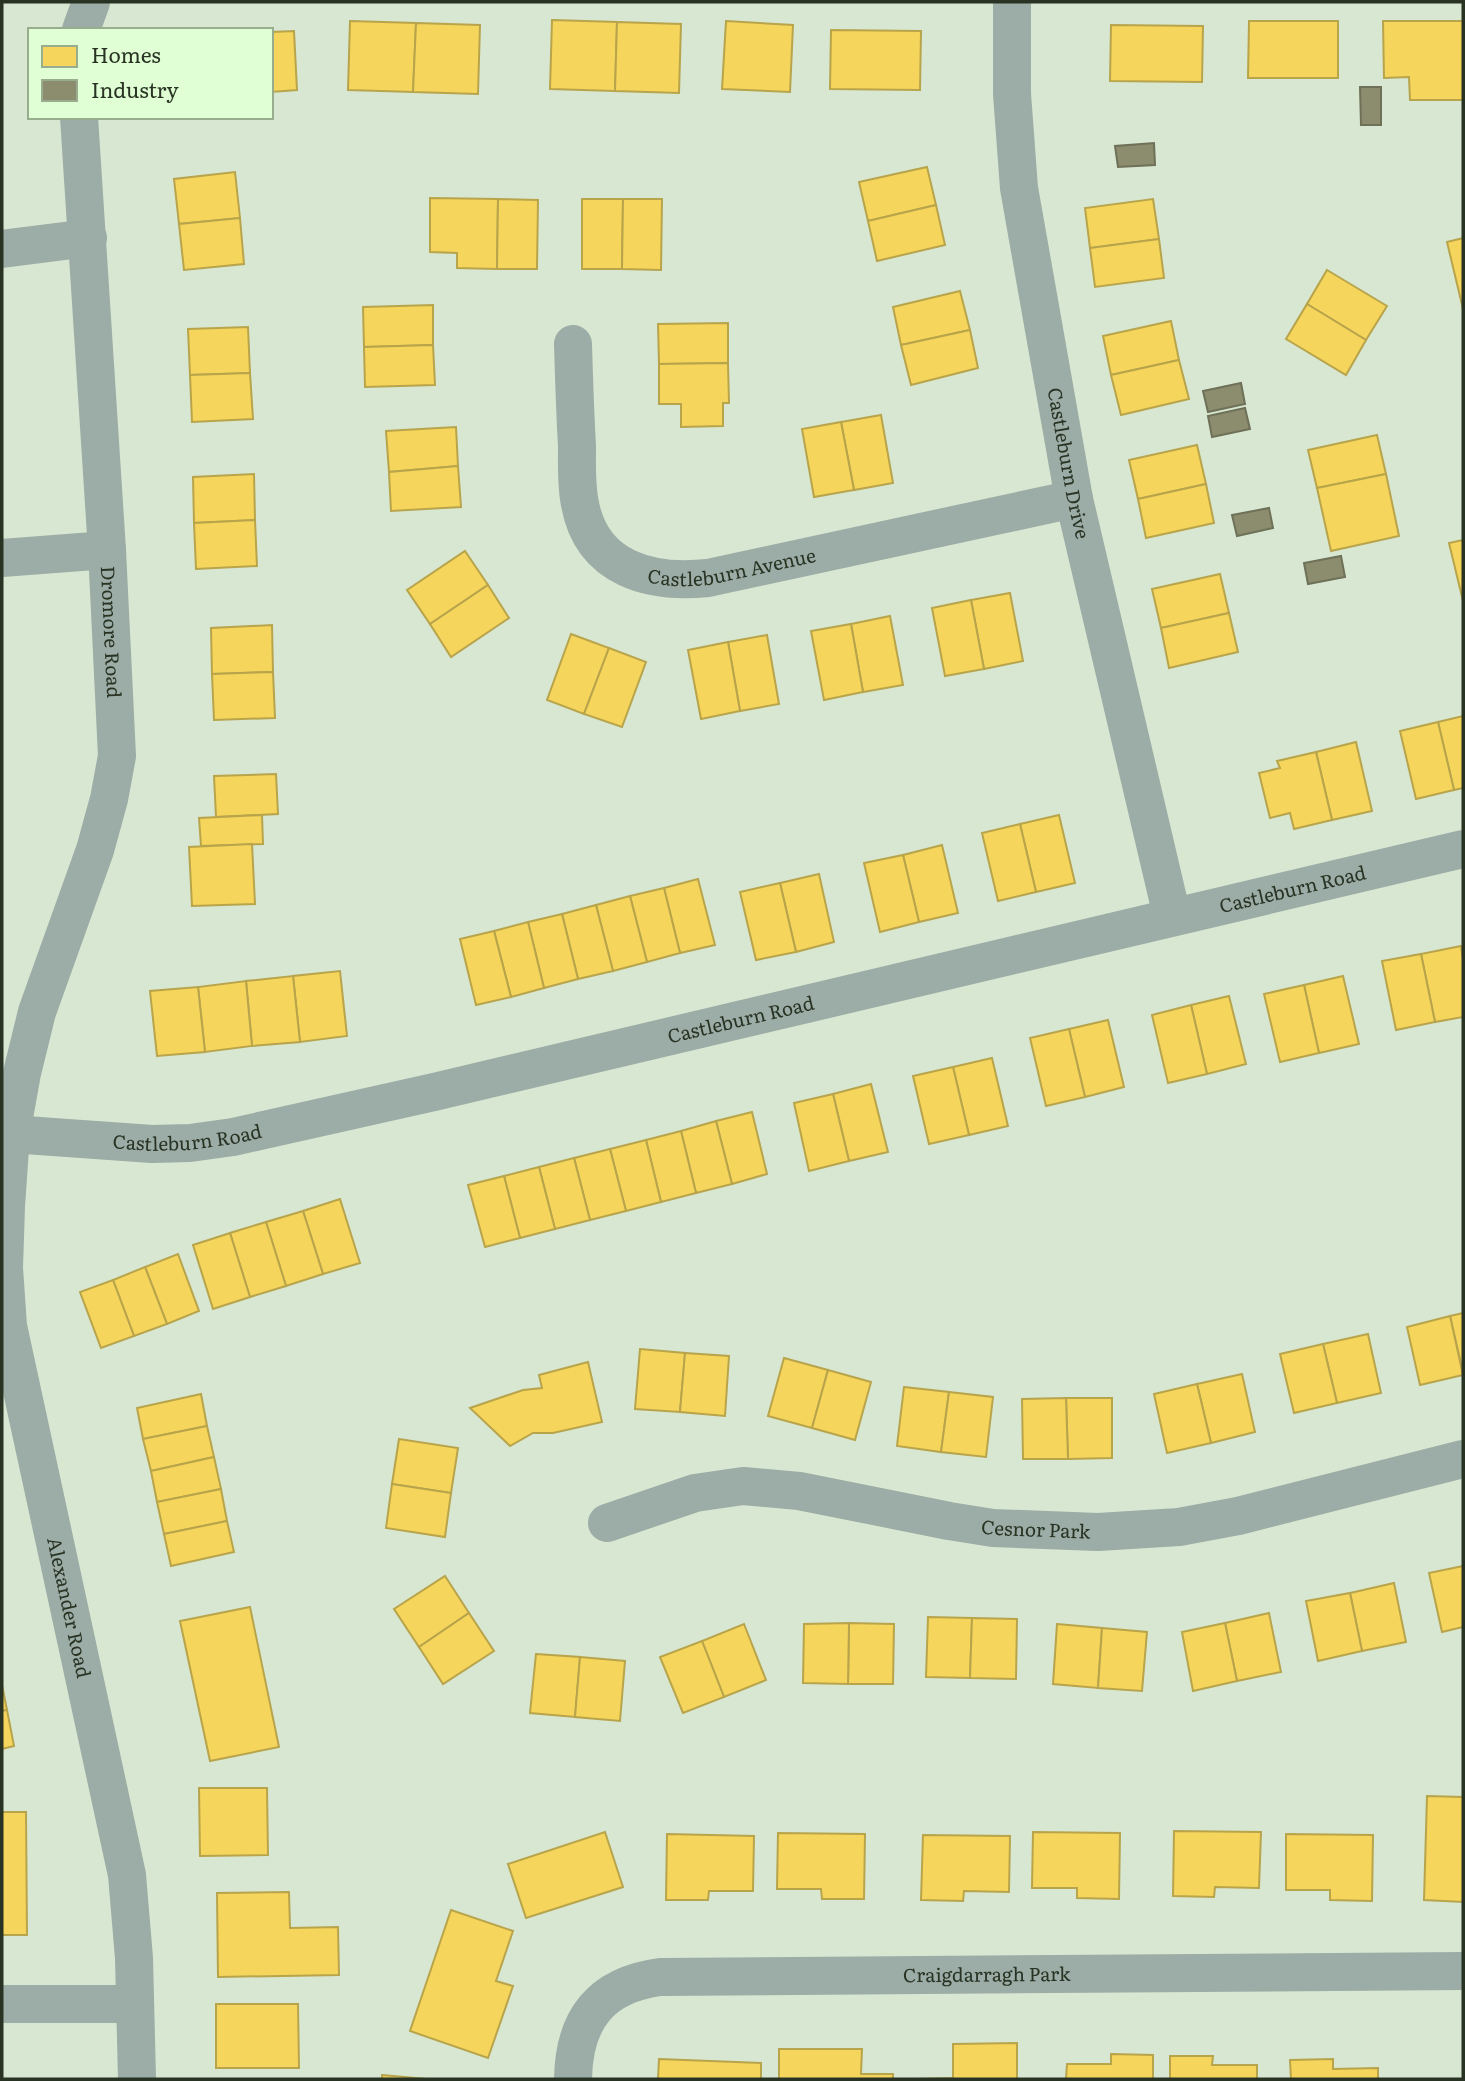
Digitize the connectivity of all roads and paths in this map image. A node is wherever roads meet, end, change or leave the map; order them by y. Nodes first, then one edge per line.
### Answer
1 (91, 2) edge
2 (1012, 2) edge
3 (82, 28) edge
4 (79, 119) edge
5 (88, 238) junction
6 (2, 249) edge
7 (573, 344) dead end
8 (1074, 499) junction
9 (107, 550) junction
10 (2, 558) edge
11 (1463, 849) edge
12 (1172, 916) junction
13 (11, 1134) junction
14 (1463, 1460) edge
15 (607, 1523) dead end
16 (1463, 1971) edge
17 (2, 2004) edge
18 (134, 2004) junction
19 (137, 2079) edge
20 (573, 2079) edge

1 - 3 street
2 - 8 street, Castleburn Drive
4 - 5 street, Dromore Road
5 - 6 street
5 - 9 street, Dromore Road
7 - 8 street, Castleburn Avenue
8 - 12 street, Castleburn Drive
9 - 10 street
9 - 13 street, Dromore Road
11 - 12 street, Castleburn Road
12 - 13 street, Castleburn Road
13 - 18 street, Alexander Road
14 - 15 street, Cesnor Park
16 - 20 street, Craigdarragh Park
17 - 18 street
18 - 19 street, Alexander Road

